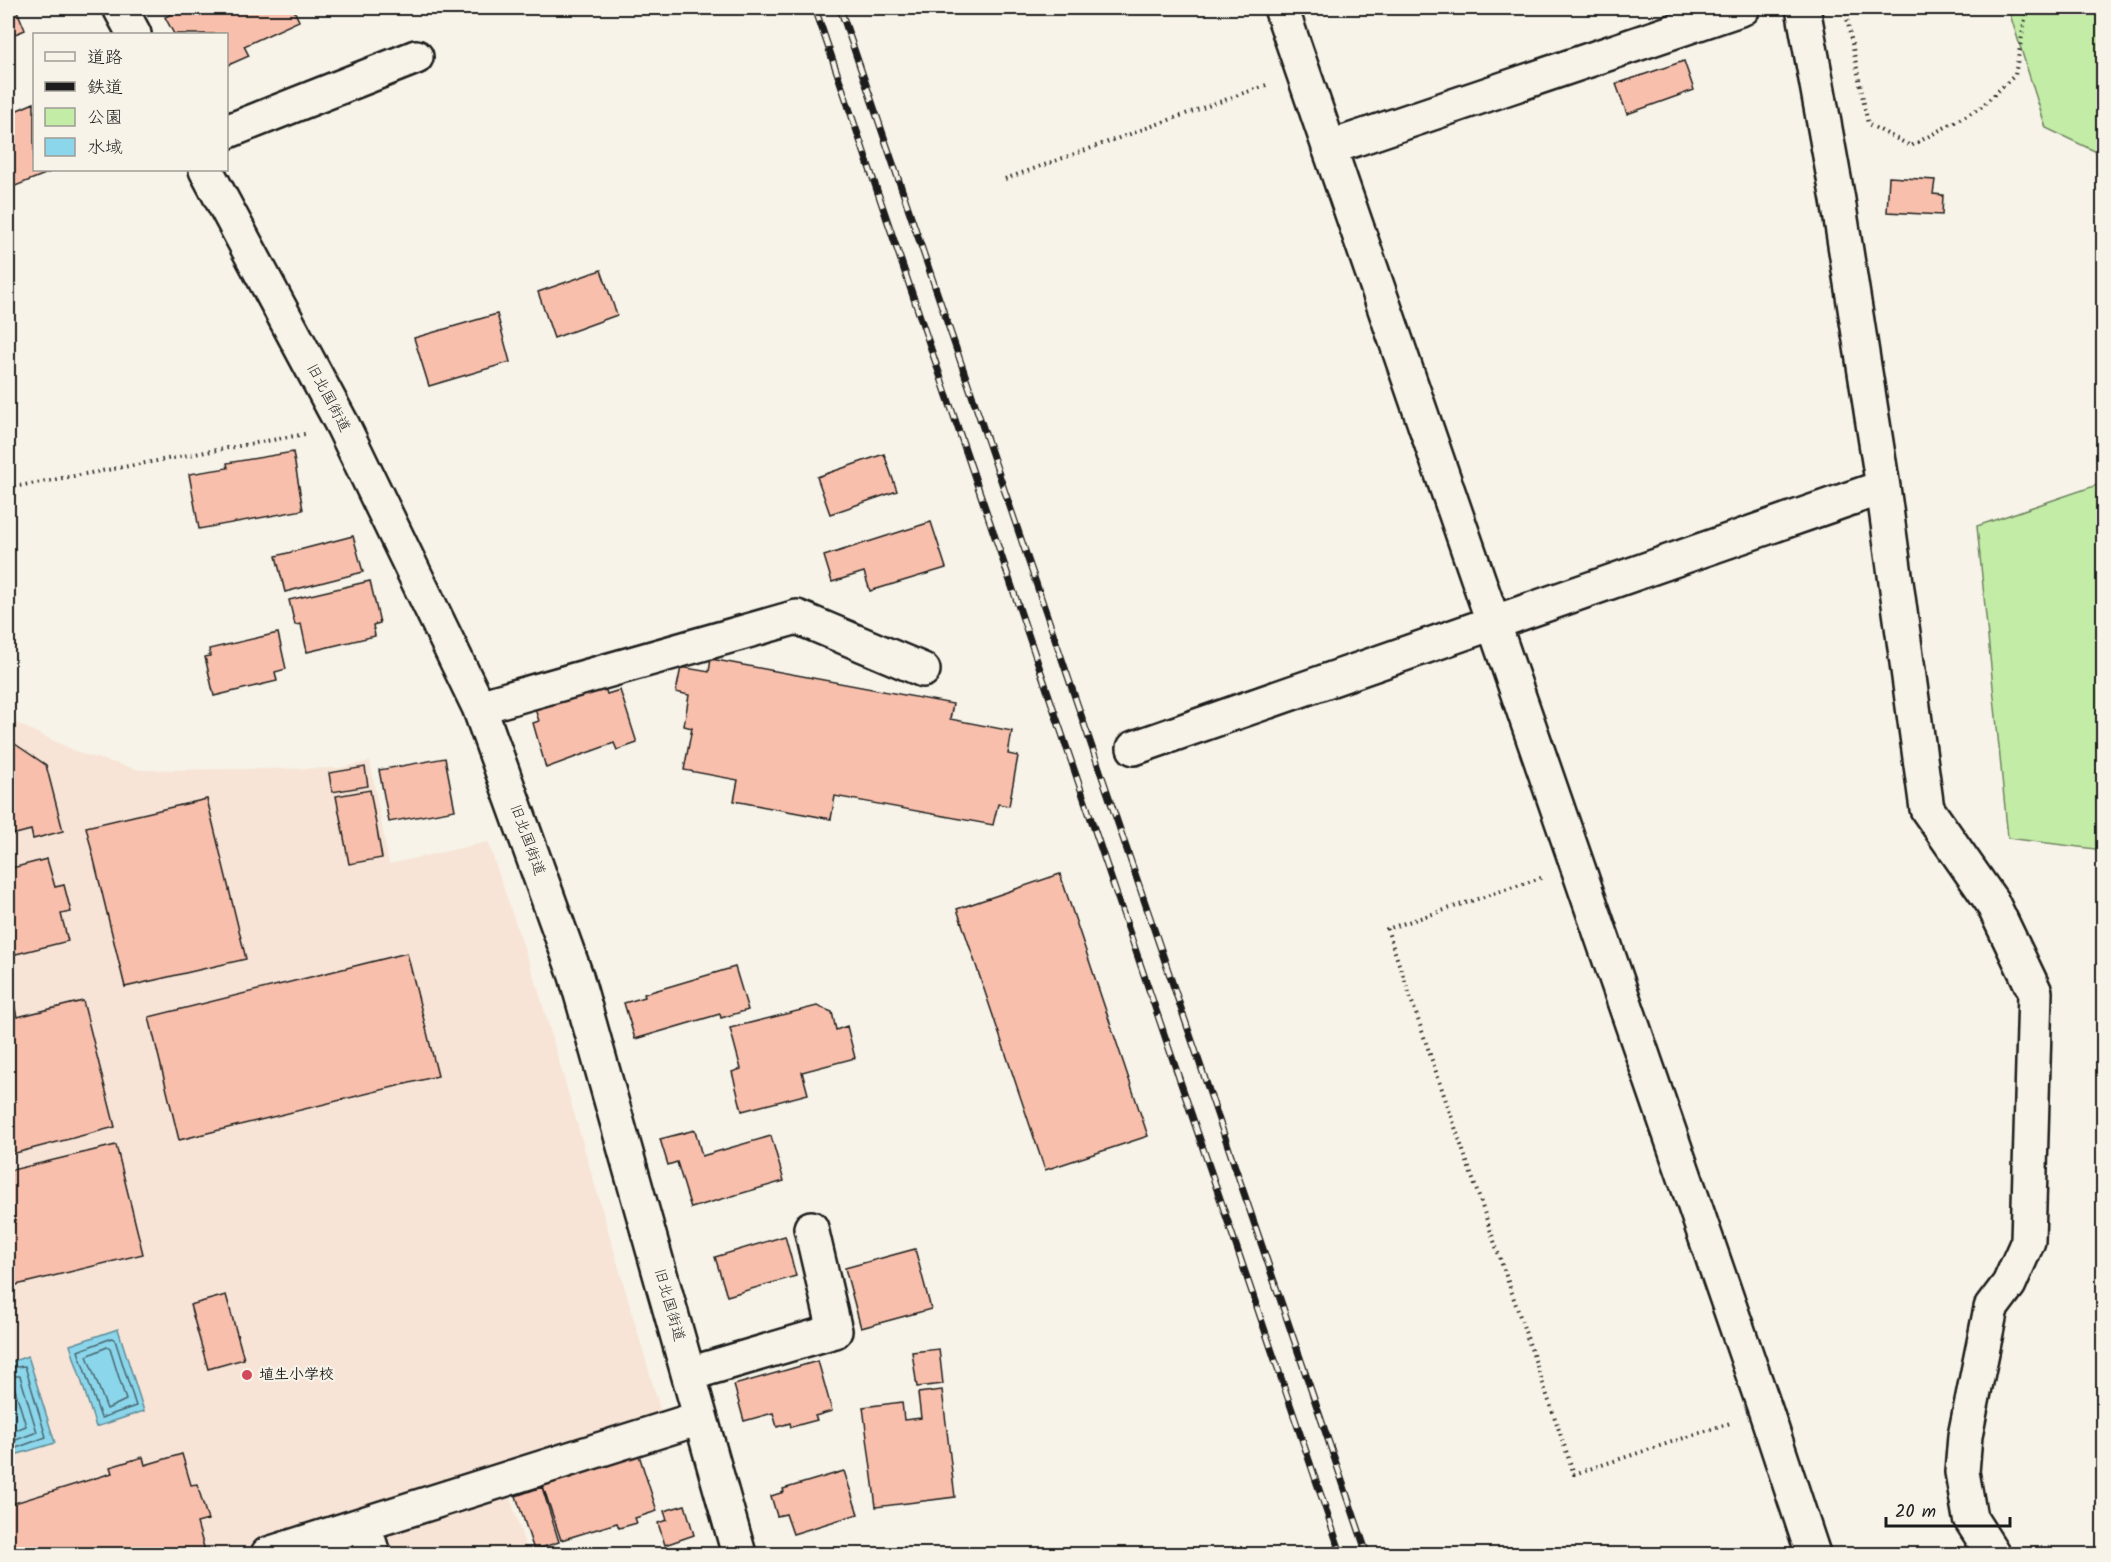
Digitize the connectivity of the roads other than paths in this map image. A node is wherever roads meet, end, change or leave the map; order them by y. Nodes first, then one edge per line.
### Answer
1 (120, 8) edge
2 (1281, 8) edge
3 (1743, 8) edge
4 (1803, 8) edge
5 (133, 33) edge
6 (416, 57) dead end
7 (228, 131) edge
8 (1329, 148) junction
9 (207, 171) edge
10 (1883, 487) junction
11 (1492, 623) junction
12 (923, 670) dead end
13 (479, 707) junction
14 (1134, 747) dead end
15 (811, 1228) dead end
16 (688, 1374) junction
17 (700, 1418) junction
18 (368, 1540) edge
19 (267, 1554) edge
20 (739, 1554) edge
21 (1813, 1554) edge
22 (1993, 1554) edge

1 - 5 street
2 - 8 street
3 - 8 street
4 - 10 street
6 - 7 street
8 - 11 street
9 - 13 street, 旧北国街道
10 - 11 street
10 - 22 street
11 - 14 street
11 - 21 street
12 - 13 street
13 - 16 street, 旧北国街道
15 - 16 street
16 - 17 street, 旧北国街道
17 - 18 street
17 - 20 street, 旧北国街道
18 - 19 street

